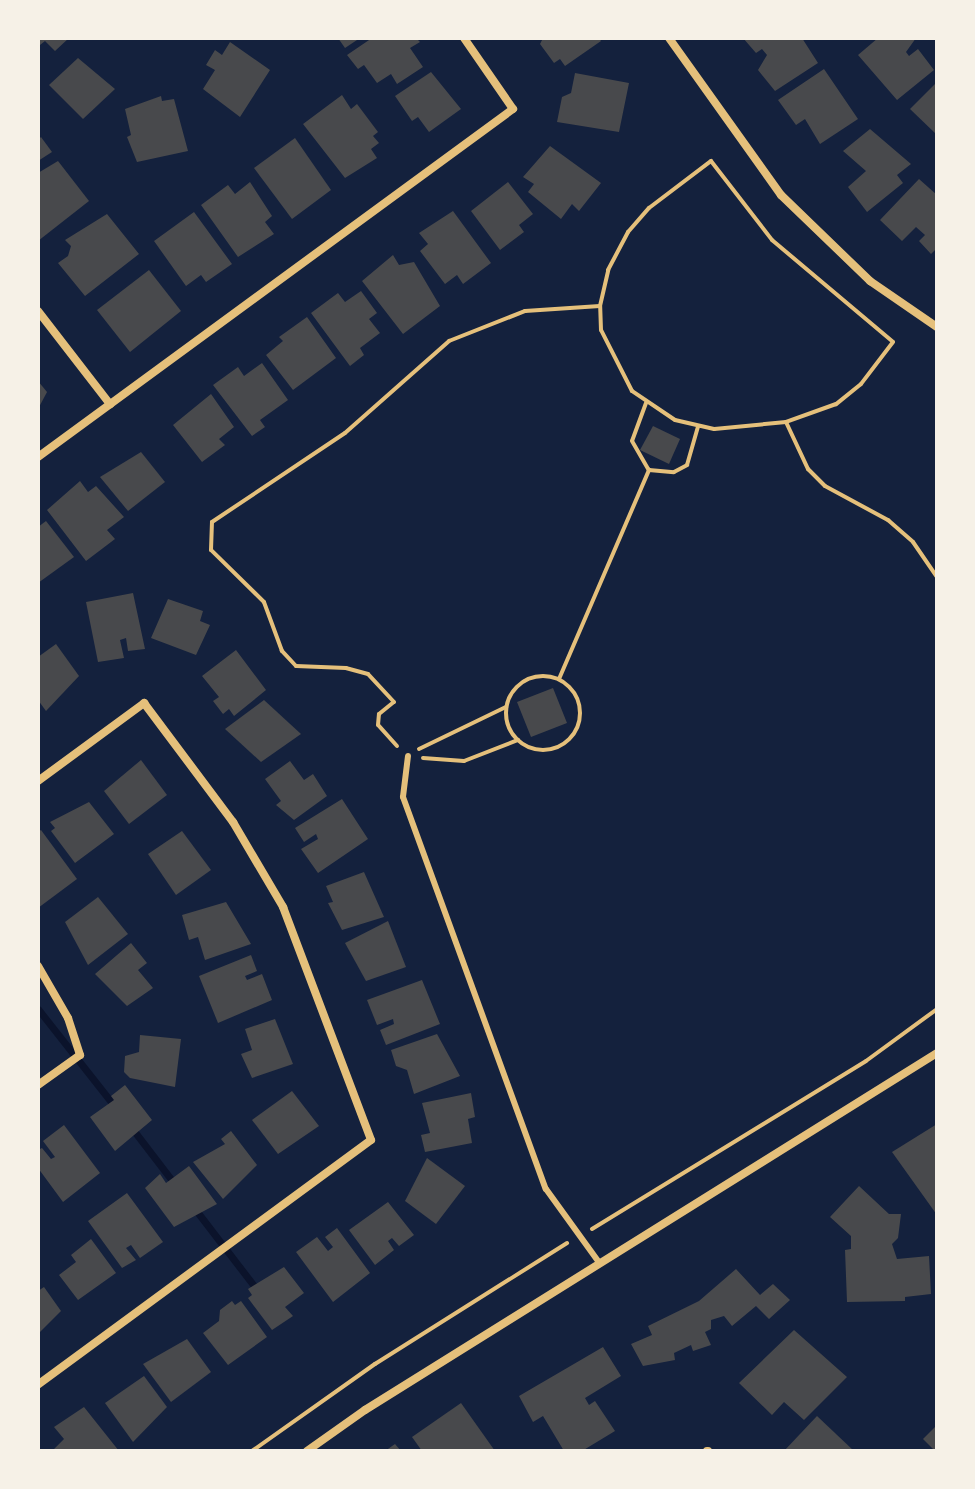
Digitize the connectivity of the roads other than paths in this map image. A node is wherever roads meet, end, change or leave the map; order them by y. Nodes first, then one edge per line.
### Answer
1 (464, 38) edge
2 (669, 38) edge
3 (38, 311) edge
4 (937, 327) edge
5 (110, 404) junction
6 (38, 457) edge
7 (408, 756) road end
8 (38, 781) edge
9 (38, 966) edge
10 (937, 1053) edge
11 (38, 1085) edge
12 (600, 1264) junction
13 (38, 1385) edge
14 (307, 1451) edge

1 - 5 street
2 - 4 street
3 - 5 street
5 - 6 street
7 - 12 lane
8 - 13 street
9 - 11 street
10 - 12 street
12 - 14 street

